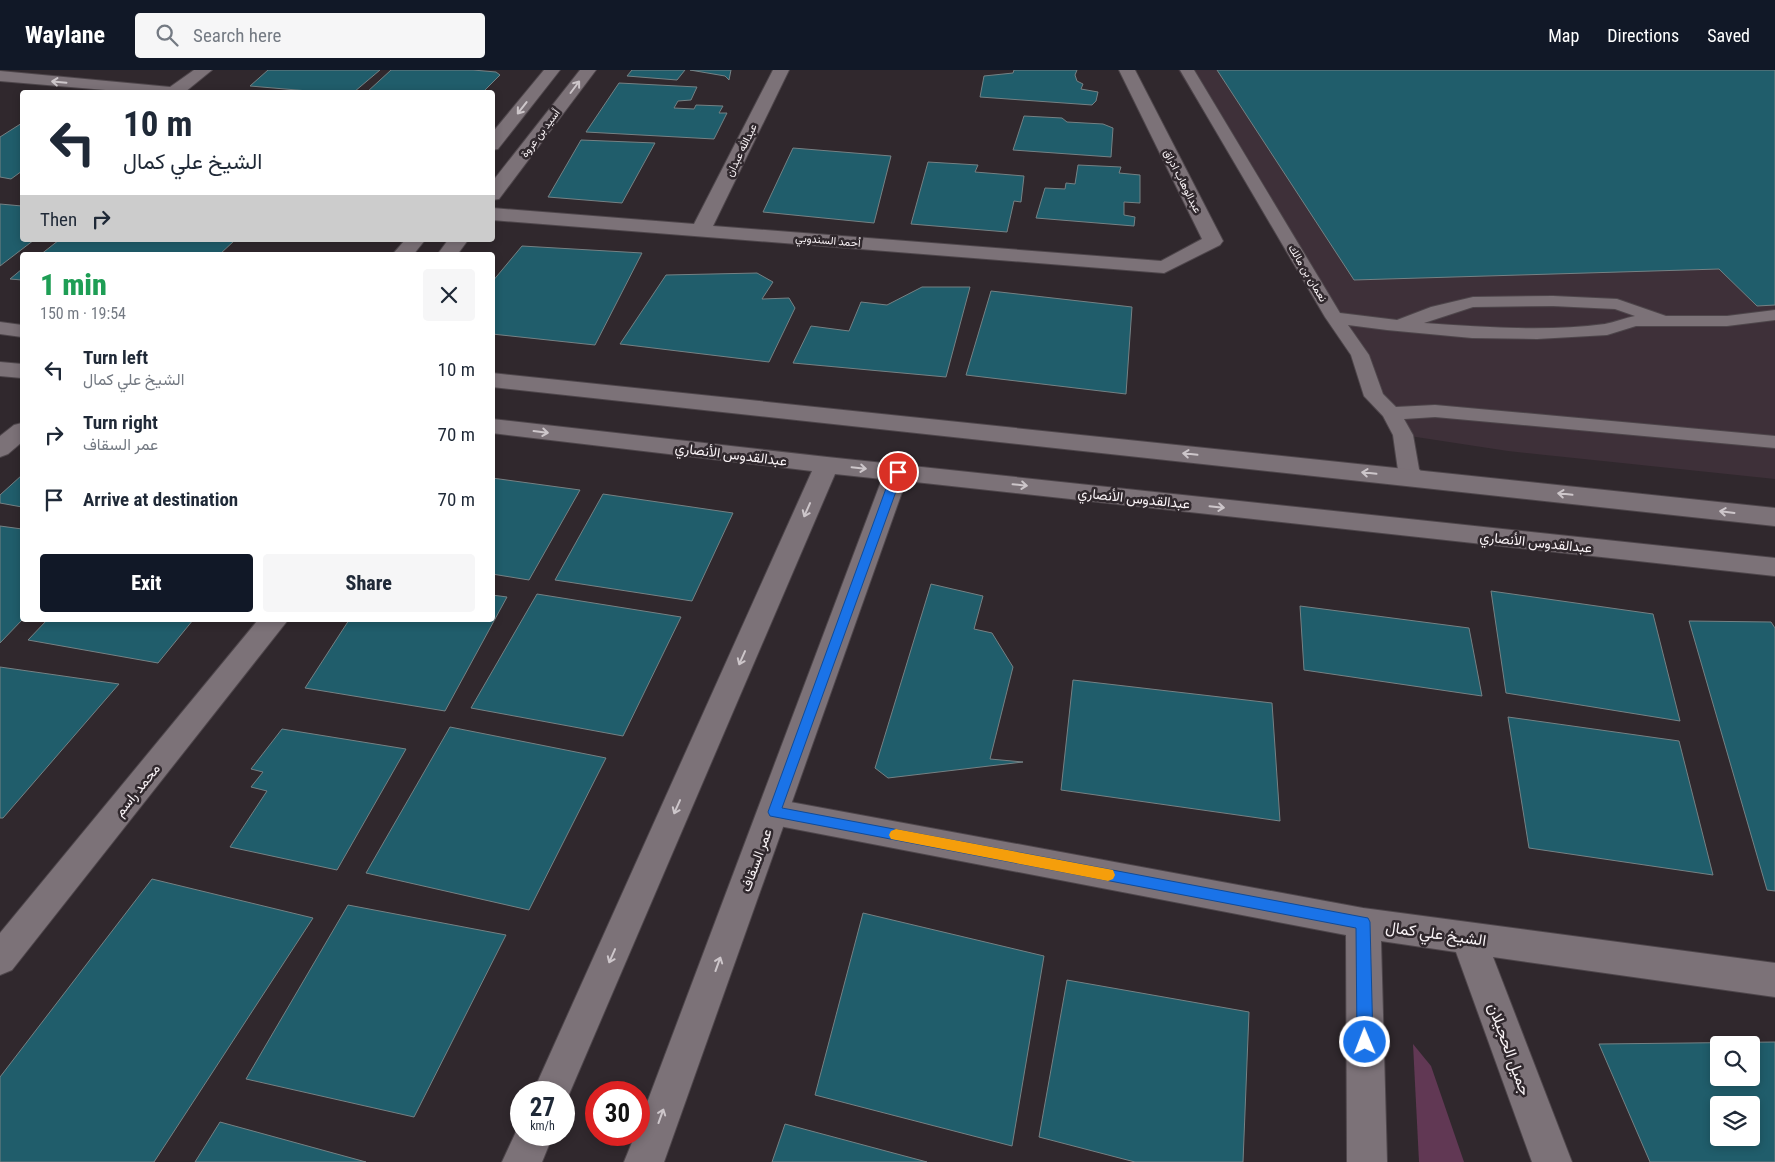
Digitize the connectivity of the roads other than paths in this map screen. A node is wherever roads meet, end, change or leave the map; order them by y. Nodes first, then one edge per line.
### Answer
1 (204, 70) edge
2 (552, 70) edge
3 (588, 70) edge
4 (780, 70) edge
5 (1127, 70) edge
6 (1187, 70) edge
7 (162, 75) dead end
8 (0, 76) edge
9 (140, 89) junction
10 (151, 90) edge
11 (176, 90) edge
12 (501, 124) edge
13 (495, 139) edge
14 (495, 191) edge
15 (495, 214) edge
16 (701, 230) junction
17 (413, 242) edge
18 (405, 252) edge
19 (1164, 267) joint
20 (1767, 316) edge
21 (1334, 317) junction
22 (1671, 321) junction
23 (1400, 326) junction
24 (0, 328) edge
25 (20, 331) edge
26 (1775, 331) edge
27 (0, 369) edge
28 (20, 371) edge
29 (495, 380) edge
30 (1390, 413) junction
31 (495, 426) edge
32 (20, 432) edge
33 (1775, 442) edge
34 (0, 450) edge
35 (827, 465) junction
36 (898, 472) junction
37 (1415, 478) junction
38 (1775, 517) edge
39 (1775, 567) edge
40 (272, 622) edge
41 (774, 812) junction
42 (1363, 922) junction
43 (1468, 937) junction
44 (0, 959) edge
45 (1775, 980) edge
46 (557, 1081) edge
47 (529, 1146) edge
48 (522, 1162) edge
49 (644, 1162) edge
50 (1367, 1162) edge
51 (1552, 1162) edge

1 - 11 street
2 -> 12 street
14 -> 3 street, أسيد بن عروة
4 - 16 street, عبدالله عبدان
5 - 19 street, عبدالوهاب ادراق
6 - 21 lane, نعمان بن مالك
7 - 9 street
9 -> 8 street
9 - 10 street
12 - 13 street
15 - 16 street, أحمد السندوبي
16 - 19 street, أحمد السندوبي
17 - 18 street
20 - 22 lane
20 - 26 lane
21 - 23 lane
21 - 30 lane, نعمان بن مالك
22 - 23 lane
22 - 23 lane
24 - 25 street
27 - 28 street
37 -> 29 street
30 - 33 lane
30 - 37 lane, نعمان بن مالك
31 -> 35 street, عبدالقدوس الأنصاري
32 - 34 street
35 -> 36 street, عبدالقدوس الأنصاري
35 -> 46 street
36 -> 39 street, عبدالقدوس الأنصاري
36 - 41 street, عمر السقاف
38 -> 37 street
40 - 44 street, محمد راسم
41 - 42 street, الشيخ علي كمال
49 -> 41 street, عمر السقاف
42 - 43 street, الشيخ علي كمال
42 - 50 street
43 - 45 street, الشيخ علي كمال
43 - 51 street, جميل الحجيلان
47 - 48 street

